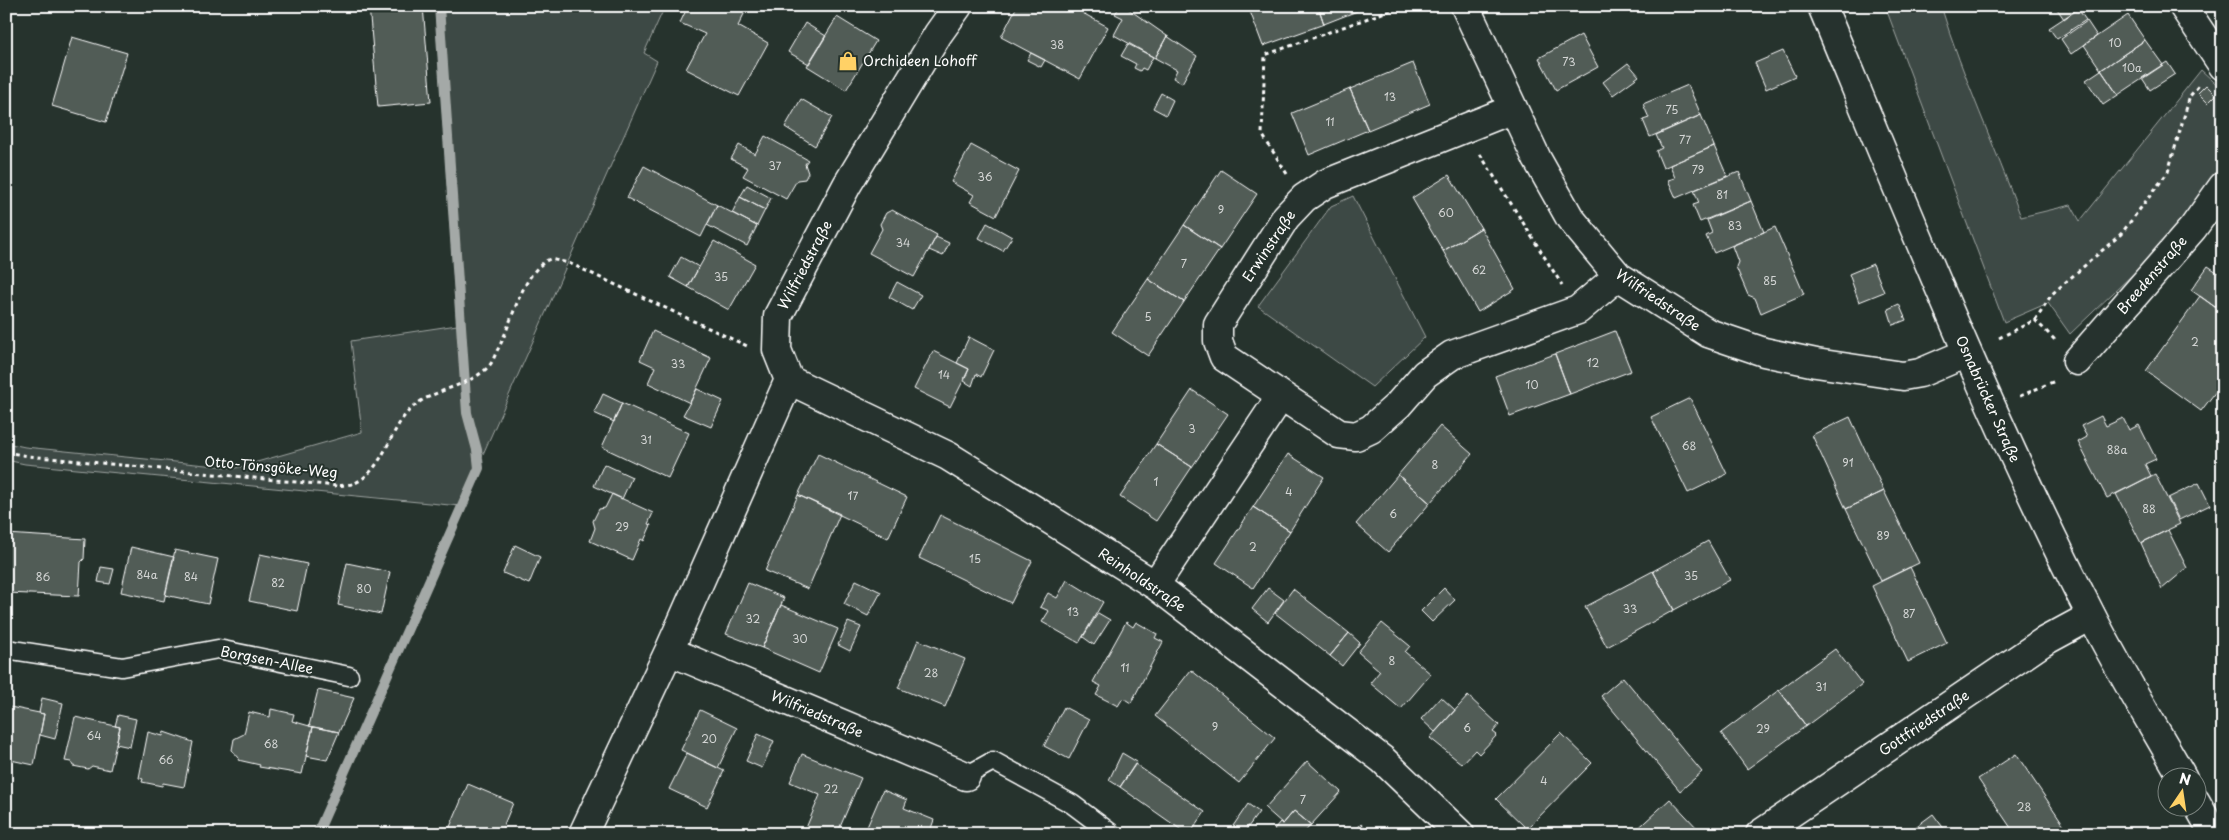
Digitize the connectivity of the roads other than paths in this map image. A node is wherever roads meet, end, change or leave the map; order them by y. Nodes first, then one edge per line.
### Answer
1 (958, 6) edge
2 (1465, 6) edge
3 (1822, 6) edge
4 (2183, 6) edge
5 (2220, 64) edge
6 (1513, 109) junction
7 (2223, 186) edge
8 (1618, 276) junction
9 (1967, 353) junction
10 (2077, 361) road end
11 (789, 380) junction
12 (1281, 396) junction
13 (1154, 585) junction
14 (2091, 616) junction
15 (6, 649) edge
16 (669, 651) junction
17 (349, 676) dead end
18 (2177, 768) edge
19 (966, 776) joint
20 (2205, 818) edge
21 (583, 834) edge
22 (1112, 834) edge
23 (1460, 834) edge
24 (1760, 834) edge
25 (2214, 834) edge

1 - 11 street, Wilfriedstraße
2 - 6 street, Wilfriedstraße
3 - 9 street, Osnabrücker Straße
4 - 5 street
6 - 8 street, Wilfriedstraße
6 - 12 street, Erwinstraße
7 - 10 street, Breedenstraße
8 - 9 street, Wilfriedstraße
8 - 12 street, Erwinstraße
9 - 14 street, Osnabrücker Straße
11 - 13 street, Reinholdstraße
11 - 16 street
12 - 13 street
13 - 23 street, Reinholdstraße
14 - 18 street, Osnabrücker Straße
14 - 24 street, Gottfriedstraße
15 - 17 lane, Borgsen-Allee
16 - 19 street, Wilfriedstraße
16 - 21 street
19 - 22 lane
20 - 25 street

